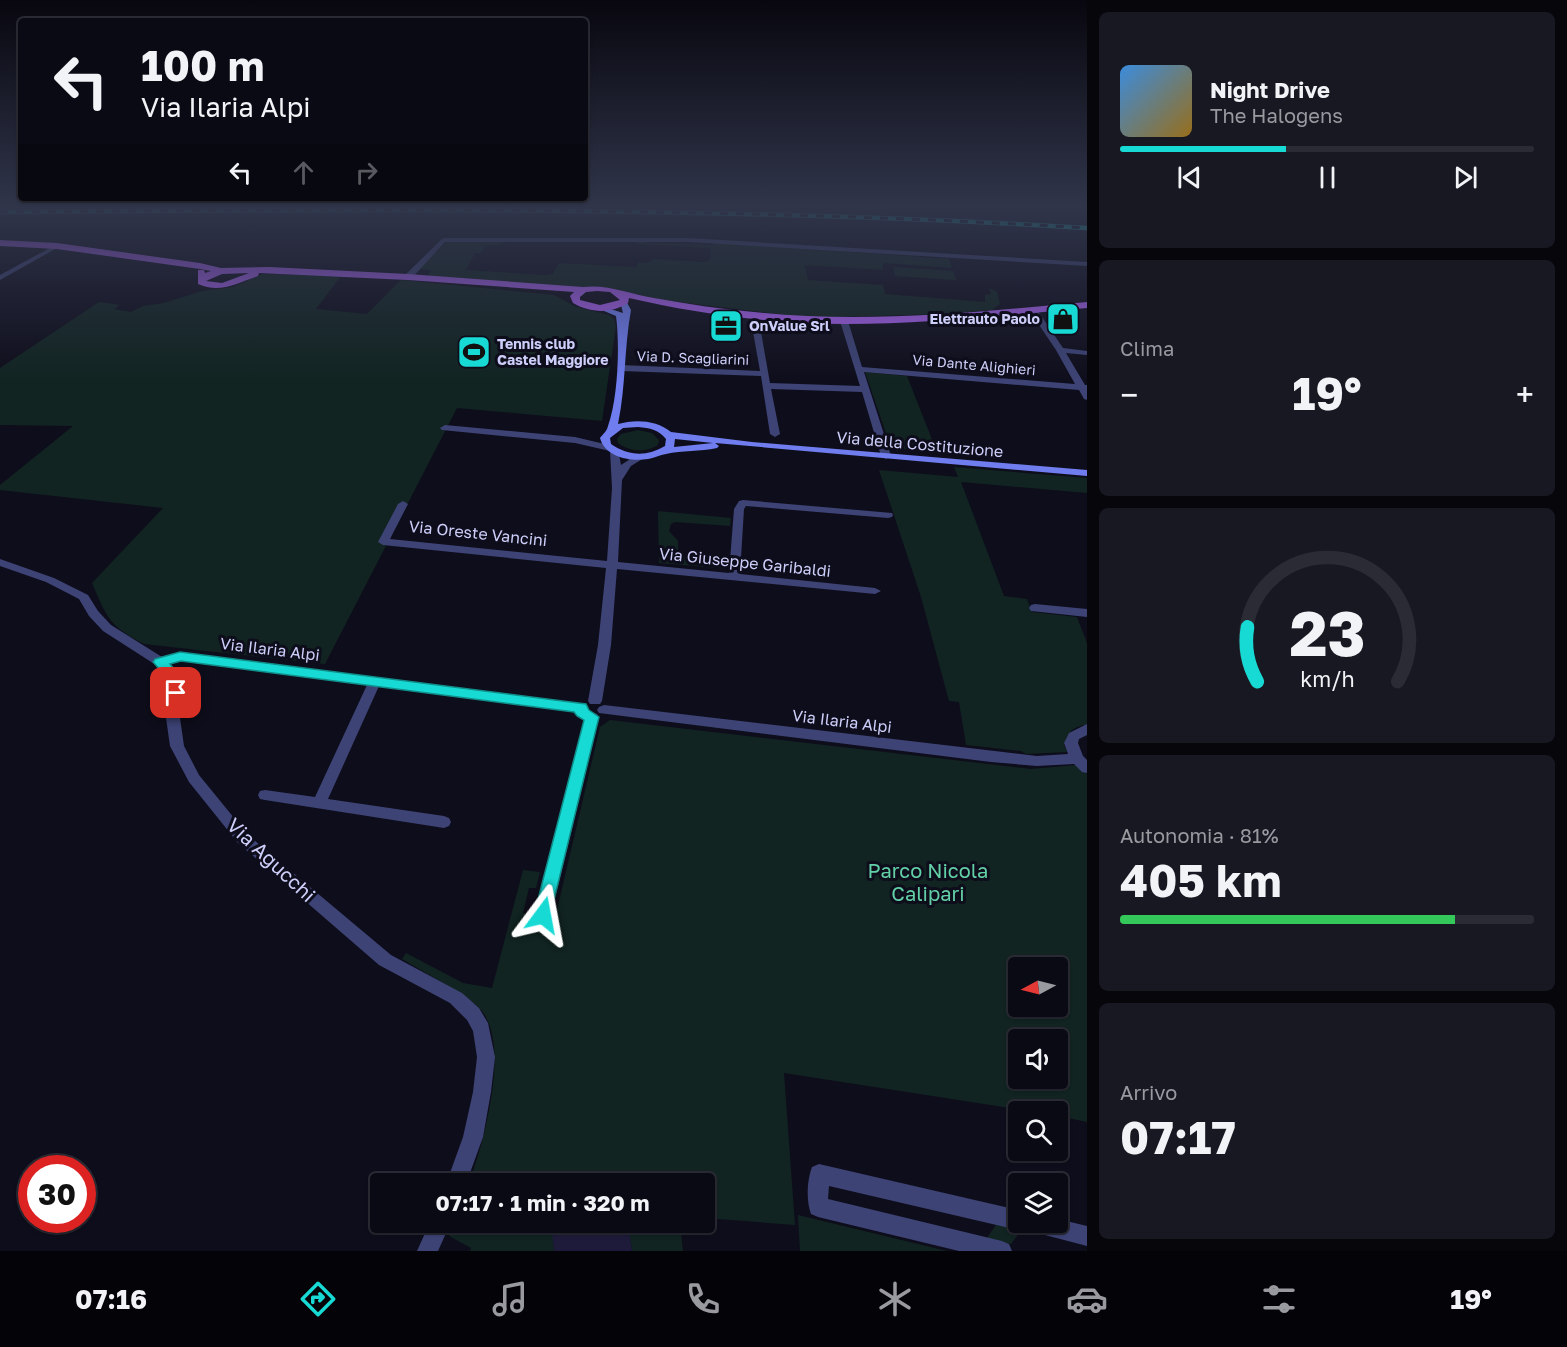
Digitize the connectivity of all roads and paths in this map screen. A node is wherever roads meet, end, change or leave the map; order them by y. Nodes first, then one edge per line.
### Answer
1 (24, 264) edge
2 (184, 264) edge
3 (420, 264) edge
4 (188, 265) junction
5 (221, 271) junction
6 (241, 275) junction
7 (202, 277) junction
8 (408, 277) junction
9 (0, 278) edge
10 (540, 288) junction
11 (583, 290) junction
12 (575, 298) junction
13 (623, 299) junction
14 (1087, 305) edge
15 (601, 308) junction
16 (1033, 310) junction
17 (754, 315) junction
18 (843, 321) junction
19 (623, 331) junction
20 (1060, 350) junction
21 (1087, 352) edge
22 (621, 368) junction
23 (858, 369) junction
24 (765, 374) junction
25 (767, 386) junction
26 (1084, 388) edge
27 (864, 389) junction
28 (1087, 397) edge
29 (618, 403) junction
30 (638, 424) junction
31 (445, 428) dead end
32 (610, 431) junction
33 (775, 434) dead end
34 (669, 435) junction
35 (575, 440) junction
36 (752, 445) junction
37 (612, 449) junction
38 (664, 451) junction
39 (641, 456) junction
40 (886, 456) junction
41 (1087, 473) edge
42 (618, 479) junction
43 (403, 504) dead end
44 (888, 515) dead end
45 (0, 562) edge
46 (612, 565) junction
47 (734, 578) junction
48 (875, 591) dead end
49 (1035, 608) dead end
50 (1087, 613) edge
51 (160, 662) junction
52 (375, 681) junction
53 (593, 709) junction
54 (1087, 729) edge
55 (1082, 764) edge
56 (265, 795) dead end
57 (319, 804) junction
58 (444, 822) dead end
59 (543, 915) dead end
60 (460, 1173) edge
61 (1008, 1218) edge
62 (1068, 1231) edge
63 (436, 1233) edge
64 (1087, 1236) edge
65 (427, 1251) edge
66 (1002, 1251) edge

1 - 9 street
2 - 4 main road
3 - 8 street
4 - 5 main road
4 - 7 main road
5 - 6 main road
5 - 7 main road
6 - 7 main road
6 - 8 main road
8 - 10 main road
10 - 11 main road
10 - 12 main road
11 - 12 main road
11 - 13 main road
12 - 15 main road
13 - 15 main road
13 - 17 main road
13 - 19 street
14 - 16 main road
15 - 19 street
16 - 18 main road
16 - 20 street
17 - 18 main road
17 - 24 street
18 - 23 street
19 - 22 street
20 - 21 street
20 - 26 street
22 - 24 street, Via D. Scagliarini
22 - 29 street
23 - 26 street, Via Dante Alighieri
23 - 27 street
24 - 25 street
25 - 27 street
25 - 33 street
26 - 28 street
27 - 40 street
29 - 30 street
29 - 32 street
30 - 32 street
30 - 34 street, Via della Costituzione
31 - 35 street
32 - 35 street
32 - 37 street
34 - 36 street, Via della Costituzione
34 - 38 street
35 - 37 street
36 - 38 street, Via della Costituzione
36 - 40 street, Via della Costituzione
37 - 39 street
37 - 42 street
38 - 39 street, Via della Costituzione
39 - 42 street
40 - 41 street, Via della Costituzione
42 - 46 street
43 - 46 street, Via Oreste Vancini
44 - 47 street
45 - 51 street, Via Agucchi
46 - 47 street, Via Giuseppe Garibaldi
46 - 53 street
47 - 48 street, Via Giuseppe Garibaldi
49 - 50 street
51 - 52 street, Via Ilaria Alpi
51 - 60 street, Via Agucchi
52 - 53 street, Via Ilaria Alpi
52 - 57 street
53 - 55 street, Via Ilaria Alpi
53 - 59 street
54 - 55 street, Via Ilaria Alpi
56 - 57 street
57 - 58 street
61 - 66 street
62 - 64 street
63 - 65 street

